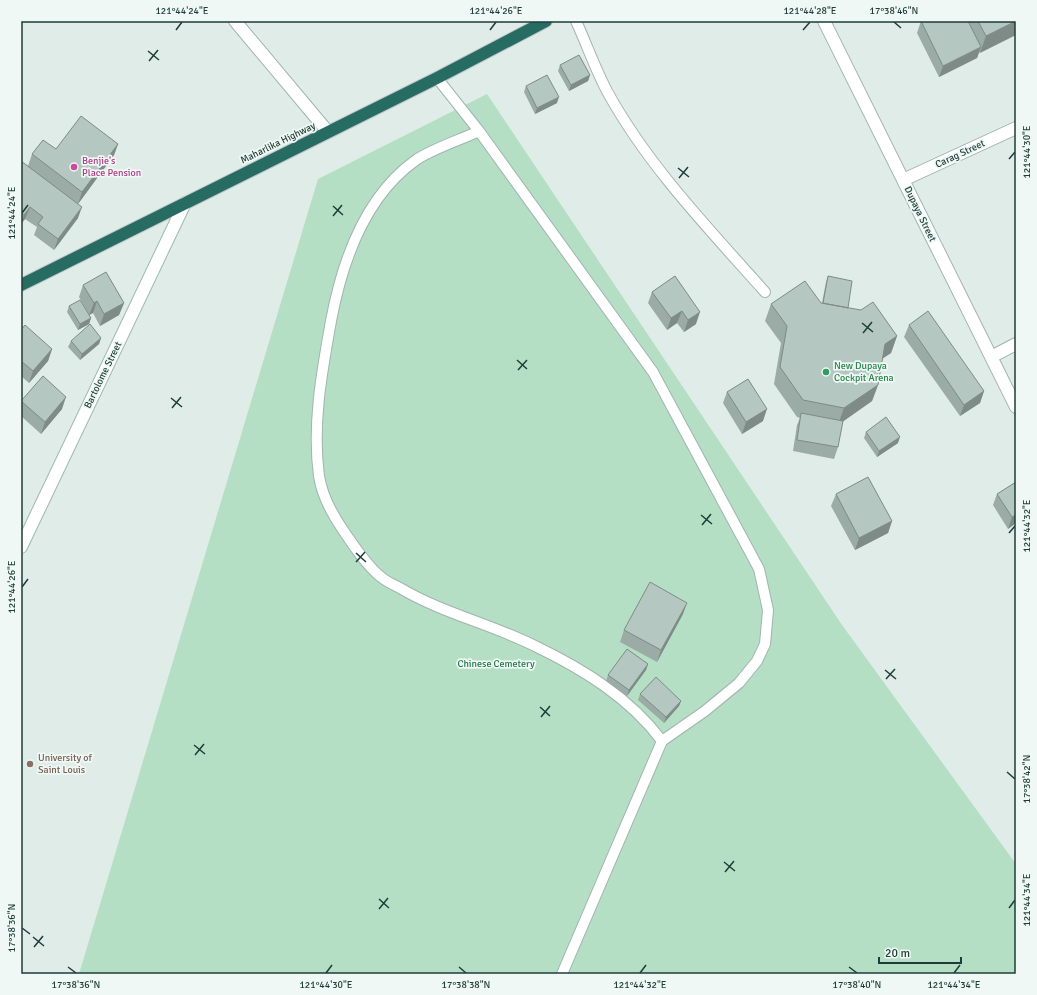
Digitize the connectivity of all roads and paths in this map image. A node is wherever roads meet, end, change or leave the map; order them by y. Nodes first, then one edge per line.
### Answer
1 (235, 21) edge
2 (546, 21) edge
3 (576, 21) edge
4 (824, 21) edge
5 (437, 78) junction
6 (1016, 128) edge
7 (479, 131) junction
8 (328, 132) junction
9 (903, 180) junction
10 (185, 203) junction
11 (21, 285) edge
12 (765, 292) dead end
13 (1016, 344) edge
14 (991, 357) junction
15 (1016, 407) edge
16 (21, 547) edge
17 (662, 741) junction
18 (562, 974) edge

1 - 8 street
2 - 5 highway, Maharlika Highway
3 - 12 lane
4 - 9 street, Dupaya Street
5 - 7 lane
5 - 8 highway, Maharlika Highway
6 - 9 street, Carag Street
7 - 17 lane
7 - 17 lane
8 - 10 highway, Maharlika Highway
9 - 14 street, Dupaya Street
10 - 11 highway, Maharlika Highway
10 - 16 street, Bartolome Street
13 - 14 street
14 - 15 street, Dupaya Street
17 - 18 lane

